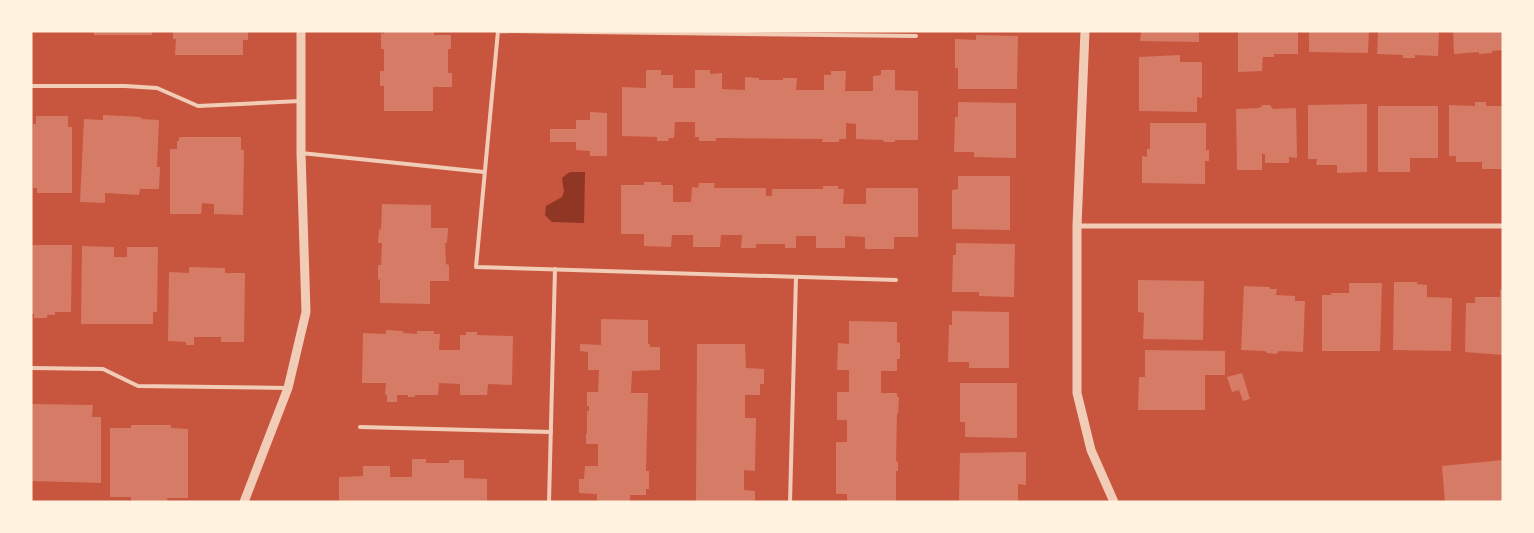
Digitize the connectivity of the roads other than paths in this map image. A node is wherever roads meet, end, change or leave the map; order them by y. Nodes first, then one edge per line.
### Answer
1 (301, 31) edge
2 (498, 31) edge
3 (1085, 31) edge
4 (552, 32) edge
5 (799, 33) edge
6 (916, 36) dead end
7 (31, 86) edge
8 (300, 101) junction
9 (301, 153) junction
10 (484, 172) junction
11 (1077, 226) junction
12 (1503, 226) edge
13 (555, 269) junction
14 (796, 277) junction
15 (896, 280) dead end
16 (31, 368) edge
17 (288, 388) junction
18 (360, 427) dead end
19 (551, 432) junction
20 (244, 502) edge
21 (549, 502) edge
22 (790, 502) edge
23 (1114, 502) edge

1 - 8 street
2 - 4 lane
2 - 10 lane
3 - 11 street
4 - 5 lane
5 - 6 lane
7 - 8 lane
8 - 9 street
9 - 10 lane
9 - 17 street
10 - 13 lane
11 - 12 street
11 - 23 street
13 - 14 lane
13 - 19 lane
14 - 15 lane
14 - 22 lane
16 - 17 lane
17 - 20 street
18 - 19 lane
19 - 21 lane

